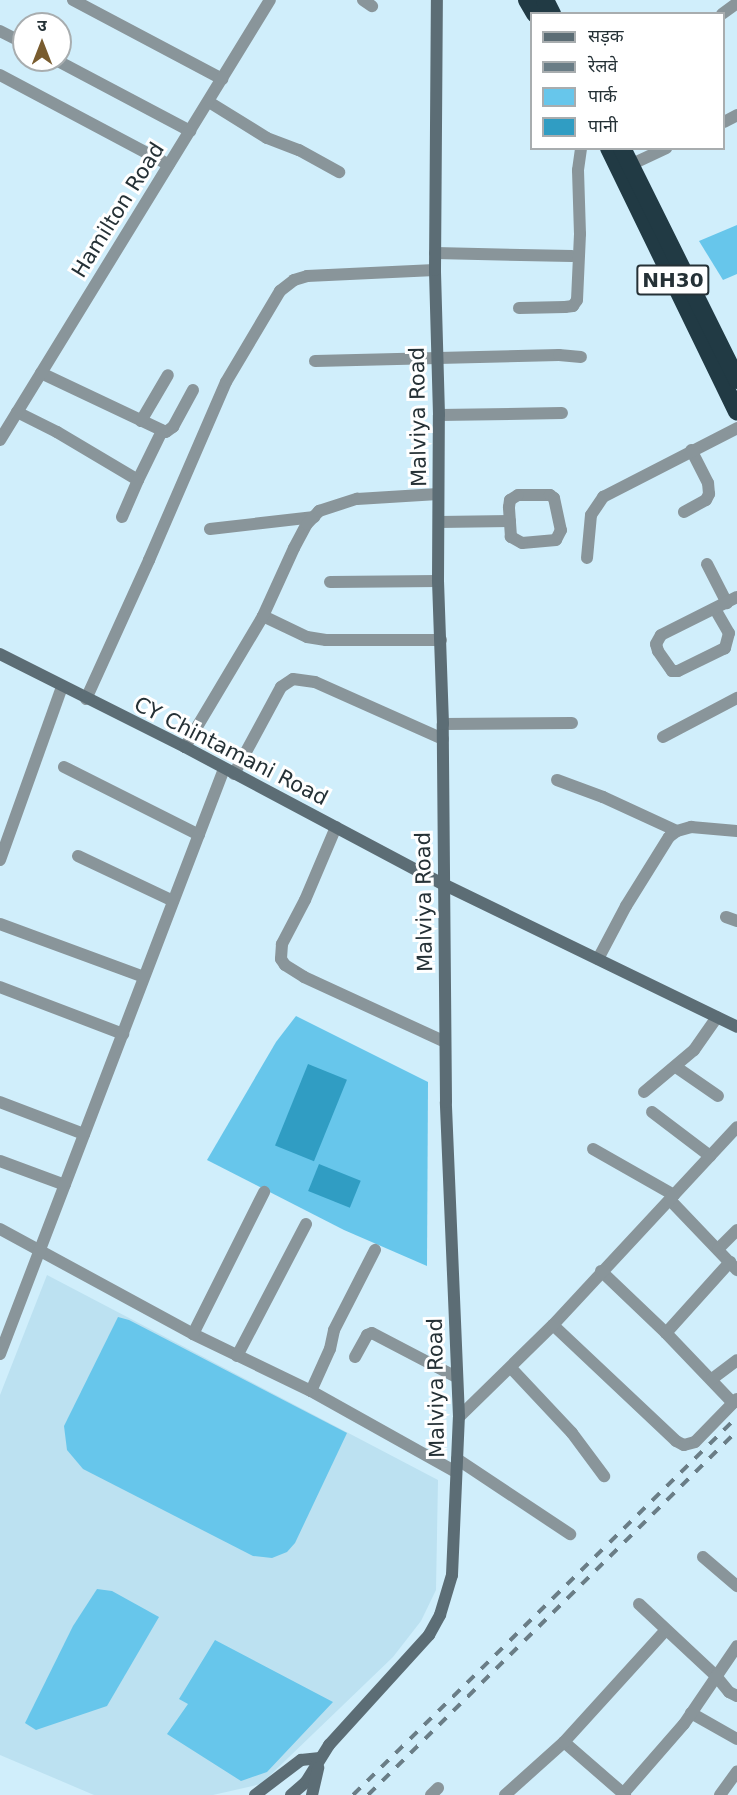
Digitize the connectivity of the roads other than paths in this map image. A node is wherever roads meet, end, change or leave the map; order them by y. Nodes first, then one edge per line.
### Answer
1 (73, 0) edge
2 (270, 0) edge
3 (437, 0) edge
4 (737, 3) edge
5 (725, 12) edge
6 (72, 68) edge
7 (0, 75) edge
8 (222, 79) junction
9 (209, 102) junction
10 (190, 131) junction
11 (581, 150) edge
12 (610, 150) edge
13 (623, 150) edge
14 (662, 150) edge
15 (169, 165) junction
16 (630, 165) junction
17 (339, 172) dead end
18 (435, 254) junction
19 (572, 256) dead end
20 (435, 270) junction
21 (519, 308) dead end
22 (437, 357) junction
23 (581, 357) dead end
24 (315, 361) dead end
25 (41, 373) junction
26 (168, 375) dead end
27 (737, 380) edge
28 (193, 390) dead end
29 (17, 412) junction
30 (737, 412) edge
31 (562, 413) dead end
32 (439, 415) junction
33 (141, 421) junction
34 (737, 428) edge
35 (162, 431) junction
36 (0, 440) edge
37 (691, 450) junction
38 (138, 480) junction
39 (438, 494) junction
40 (684, 512) dead end
41 (122, 517) dead end
42 (314, 517) junction
43 (510, 521) junction
44 (439, 522) junction
45 (210, 529) dead end
46 (587, 558) dead end
47 (707, 564) dead end
48 (438, 581) junction
49 (330, 582) dead end
50 (732, 600) edge
51 (715, 609) junction
52 (263, 616) junction
53 (441, 640) junction
54 (1, 658) edge
55 (62, 687) junction
56 (737, 698) edge
57 (86, 699) junction
58 (572, 723) dead end
59 (443, 724) junction
60 (663, 737) dead end
61 (443, 739) junction
62 (185, 747) junction
63 (64, 766) dead end
64 (229, 772) junction
65 (556, 780) dead end
66 (336, 827) junction
67 (677, 831) junction
68 (737, 831) edge
69 (199, 835) junction
70 (78, 856) dead end
71 (0, 860) edge
72 (443, 884) junction
73 (173, 901) junction
74 (0, 924) edge
75 (598, 959) junction
76 (144, 977) junction
77 (0, 987) edge
78 (717, 1017) junction
79 (737, 1027) edge
80 (123, 1034) junction
81 (445, 1042) junction
82 (676, 1067) junction
83 (644, 1092) dead end
84 (718, 1096) dead end
85 (0, 1102) edge
86 (652, 1112) dead end
87 (737, 1127) edge
88 (84, 1134) junction
89 (593, 1149) dead end
90 (710, 1156) junction
91 (0, 1161) edge
92 (65, 1185) junction
93 (264, 1192) dead end
94 (672, 1198) junction
95 (306, 1224) dead end
96 (0, 1229) edge
97 (737, 1230) edge
98 (718, 1249) junction
99 (375, 1250) dead end
100 (40, 1251) junction
101 (734, 1266) edge
102 (601, 1271) junction
103 (553, 1325) junction
104 (666, 1333) junction
105 (193, 1334) junction
106 (0, 1354) edge
107 (237, 1356) junction
108 (355, 1357) dead end
109 (737, 1360) edge
110 (512, 1368) junction
111 (456, 1377) junction
112 (712, 1379) junction
113 (311, 1391) junction
114 (735, 1401) edge
115 (459, 1417) junction
116 (456, 1466) junction
117 (604, 1476) dead end
118 (570, 1534) dead end
119 (703, 1557) dead end
120 (737, 1586) edge
121 (639, 1604) dead end
122 (665, 1631) junction
123 (737, 1646) edge
124 (716, 1676) junction
125 (737, 1696) edge
126 (691, 1713) junction
127 (737, 1739) edge
128 (564, 1742) junction
129 (320, 1758) junction
130 (737, 1772) edge
131 (255, 1795) edge
132 (291, 1795) edge
133 (312, 1795) edge
134 (505, 1795) edge
135 (624, 1795) edge
136 (720, 1795) edge

1 - 8 street
2 - 8 street, Hamilton Road
3 - 18 street, Malviya Road
4 - 5 street
6 - 10 street
7 - 15 street
8 - 9 street, Hamilton Road
9 - 10 street, Hamilton Road
9 - 17 street
10 - 15 street, Hamilton Road
11 - 21 street
12 - 30 highway, NH30
13 - 16 highway, NH30
14 - 16 street
15 - 25 street, Hamilton Road
16 - 27 highway, NH30
18 - 19 street
18 - 20 street, Malviya Road
20 - 22 street, Malviya Road
20 - 57 street
22 - 23 street
22 - 24 street
22 - 32 street, Malviya Road
25 - 29 street, Hamilton Road
25 - 33 street
26 - 33 street
28 - 35 street
29 - 36 street, Hamilton Road
29 - 38 street
31 - 32 street
32 - 39 street, Malviya Road
33 - 35 street
34 - 37 street
35 - 38 street
37 - 40 street
37 - 46 street
38 - 41 street
39 - 42 street
39 - 44 street, Malviya Road
42 - 45 street
42 - 52 street
43 - 43 street
43 - 44 street
44 - 48 street, Malviya Road
47 - 50 street
48 - 49 street
48 - 53 street, Malviya Road
50 - 51 street
51 - 51 street
52 - 53 street
52 - 62 street
53 - 59 street, Malviya Road
54 - 55 street, CY Chintamani Road
55 - 57 street, CY Chintamani Road
55 - 71 street
56 - 60 street
57 - 62 street, CY Chintamani Road
58 - 59 street
59 - 61 street, Malviya Road
61 - 64 street
61 - 72 street, Malviya Road
62 - 64 street, CY Chintamani Road
63 - 69 street
64 - 66 street, CY Chintamani Road
64 - 69 street
65 - 67 street
66 - 72 street, CY Chintamani Road
66 - 81 street
67 - 68 street
67 - 75 street
69 - 73 street
70 - 73 street
72 - 75 street, CY Chintamani Road
72 - 81 street, Malviya Road
73 - 76 street
74 - 76 street
75 - 78 street, CY Chintamani Road
76 - 80 street
77 - 80 street
78 - 79 street, CY Chintamani Road
78 - 82 street
80 - 88 street
81 - 111 street, Malviya Road
82 - 83 street
82 - 84 street
85 - 88 street
86 - 90 street
87 - 90 street
88 - 92 street
89 - 94 street
90 - 94 street
91 - 92 street
92 - 100 street
93 - 105 street
94 - 98 street
94 - 102 street
95 - 107 street
96 - 100 street
97 - 98 street
98 - 101 street
99 - 113 street
100 - 105 street
100 - 106 street
101 - 104 street
102 - 103 street
102 - 104 street
103 - 110 street
103 - 114 street
104 - 112 street
105 - 107 street
107 - 113 street
108 - 111 street
109 - 112 street
110 - 115 street
110 - 117 street
111 - 115 street, Malviya Road
112 - 114 street
113 - 116 street
115 - 116 street, Malviya Road
116 - 118 street
116 - 129 street, Malviya Road
119 - 120 street
121 - 122 street
122 - 124 street
122 - 128 street
123 - 124 street
124 - 125 street
124 - 126 street
126 - 127 street
126 - 135 street
128 - 134 street
128 - 135 street
129 - 131 street
129 - 132 street, Malviya Road
129 - 133 street
130 - 136 street

